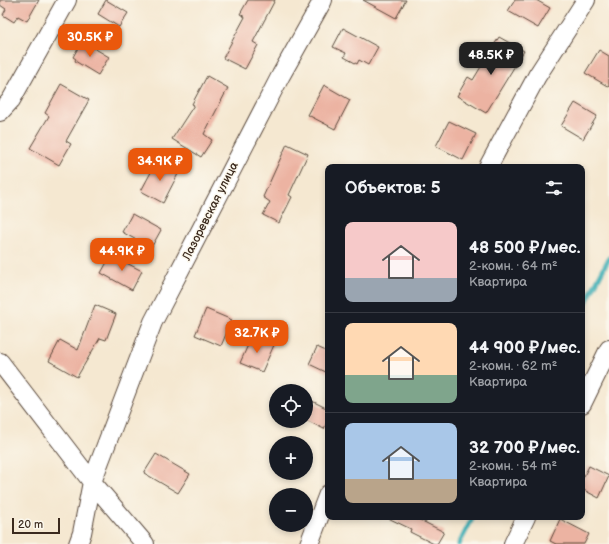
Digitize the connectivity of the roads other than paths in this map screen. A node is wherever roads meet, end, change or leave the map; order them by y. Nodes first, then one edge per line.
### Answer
1 (67, 0) edge
2 (323, 0) edge
3 (586, 0) edge
4 (0, 112) edge
5 (490, 164) edge
6 (609, 349) edge
7 (2, 371) edge
8 (585, 398) edge
9 (92, 482) junction
10 (325, 502) edge
11 (525, 520) edge
12 (78, 544) edge
13 (145, 544) edge
14 (309, 544) edge
15 (513, 544) edge

1 - 4 street
2 - 9 street, Лазоревская улица
3 - 5 street
6 - 8 street
7 - 9 street
9 - 12 street, Лазоревская улица
9 - 13 street
10 - 14 street
11 - 15 street

